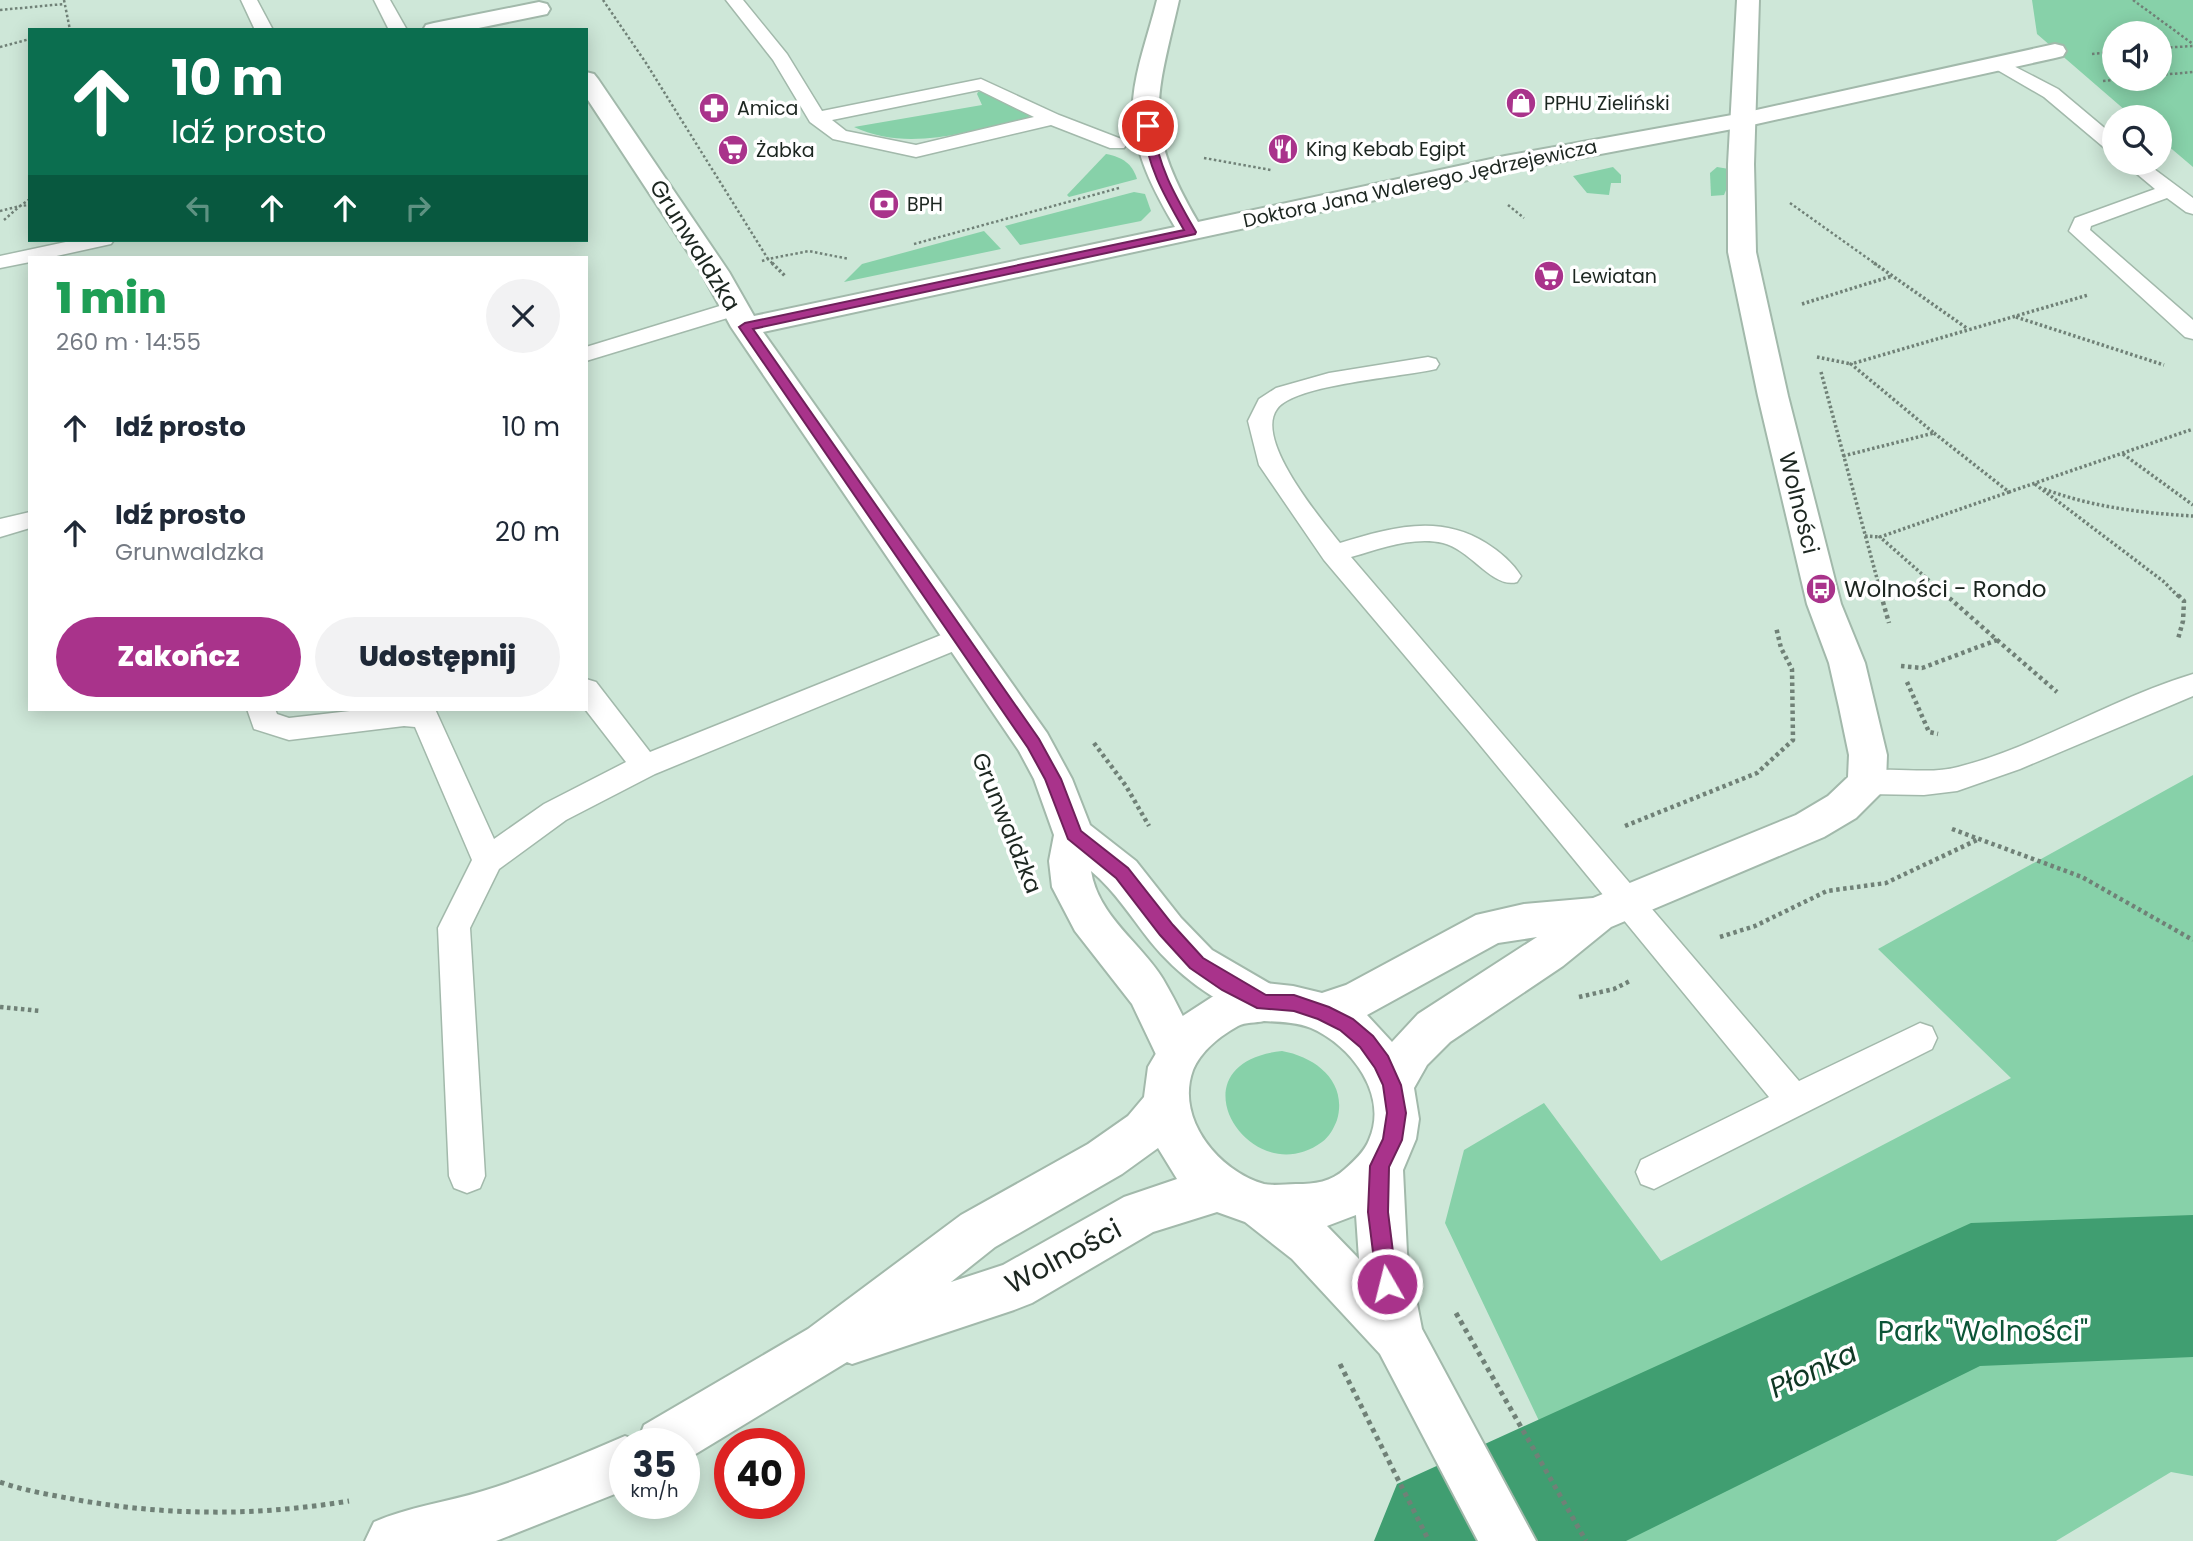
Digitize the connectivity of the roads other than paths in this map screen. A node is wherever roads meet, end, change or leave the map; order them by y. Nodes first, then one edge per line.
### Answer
1 (249, 0) edge
2 (382, 0) edge
3 (734, 0) edge
4 (1168, 0) edge
5 (1748, 0) edge
6 (536, 4) edge
7 (263, 28) edge
8 (397, 28) edge
9 (443, 28) edge
10 (552, 28) edge
11 (2054, 51) dead end
12 (2000, 64) junction
13 (588, 82) edge
14 (817, 118) junction
15 (1052, 119) junction
16 (1743, 120) junction
17 (2102, 136) edge
18 (1117, 144) joint
19 (1151, 152) junction
20 (2149, 175) edge
21 (2168, 191) junction
22 (2193, 208) edge
23 (1191, 232) junction
24 (95, 242) edge
25 (28, 256) edge
26 (28, 256) edge
27 (0, 262) edge
28 (741, 318) junction
29 (2193, 332) edge
30 (588, 354) edge
31 (1428, 364) dead end
32 (28, 521) edge
33 (0, 528) edge
34 (1333, 554) junction
35 (1508, 576) dead end
36 (961, 636) junction
37 (2193, 684) edge
38 (588, 692) edge
39 (262, 711) edge
40 (645, 766) junction
41 (1867, 782) junction
42 (1074, 835) junction
43 (488, 860) junction
44 (1611, 909) junction
45 (1264, 1002) junction
46 (1323, 1012) junction
47 (1920, 1038) dead end
48 (1178, 1053) junction
49 (1392, 1085) junction
50 (1794, 1101) junction
51 (1166, 1106) junction
52 (1379, 1166) junction
53 (1654, 1172) dead end
54 (467, 1176) dead end
55 (1219, 1189) junction
56 (1262, 1207) junction
57 (1399, 1338) junction
58 (826, 1347) junction
59 (690, 1428) edge
60 (609, 1470) edge
61 (393, 1541) edge
62 (1508, 1541) edge

1 - 7 lane
2 - 8 lane
3 - 14 lane
4 - 19 street
5 - 16 street, Wolności
6 - 9 street
6 - 10 street
11 - 12 street, Doktora Jana Walerego Jędrzejewicza
12 - 16 street, Doktora Jana Walerego Jędrzejewicza
12 - 17 lane
13 - 28 street, Grunwaldzka
14 - 15 lane
14 - 15 lane
15 - 18 lane
16 - 23 street, Doktora Jana Walerego Jędrzejewicza
16 - 41 street, Wolności
18 - 19 street
19 - 23 street
20 - 21 lane
21 - 22 lane
21 - 29 lane
23 - 28 street, Doktora Jana Walerego Jędrzejewicza
24 - 26 lane
25 - 27 lane
28 - 30 lane
28 - 36 street, Grunwaldzka
31 - 34 lane
32 - 33 lane
34 - 35 lane
34 - 44 lane
36 - 40 lane
36 - 42 street, Grunwaldzka
37 - 41 lane
38 - 40 lane
39 - 43 lane
40 - 43 lane
41 - 44 street
42 - 45 street
42 - 48 street, Grunwaldzka
43 - 54 lane
44 - 46 street
44 - 49 street
44 - 50 lane
45 - 46 street
45 - 48 street
46 - 49 street
47 - 50 lane
48 - 51 street
49 - 52 street
50 - 53 lane
51 - 55 street
51 - 58 street, Wolności
52 - 56 street
52 - 57 street
55 - 56 street
55 - 58 street, Wolności
56 - 57 street
57 - 62 street
58 - 59 street, Wolności
60 - 61 street

